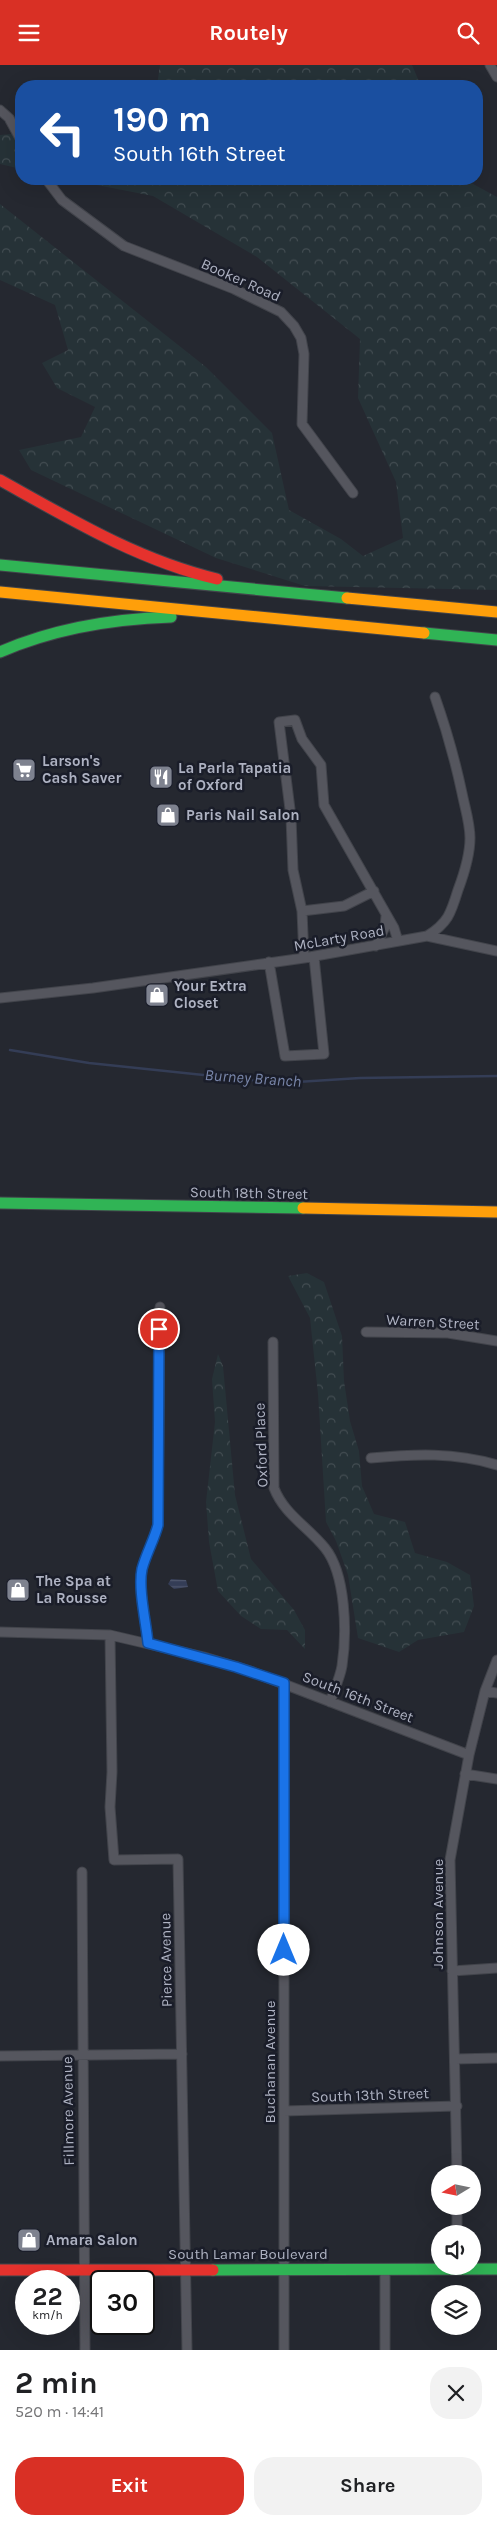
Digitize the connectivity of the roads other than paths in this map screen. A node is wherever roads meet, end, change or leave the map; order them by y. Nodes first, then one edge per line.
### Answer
1 (490, 65) edge
2 (497, 77) edge
3 (0, 110) edge
4 (15, 129) edge
5 (51, 185) edge
6 (0, 480) edge
7 (353, 493) dead end
8 (0, 565) edge
9 (280, 591) junction
10 (0, 592) edge
11 (497, 612) edge
12 (213, 613) junction
13 (497, 640) edge
14 (0, 652) edge
15 (435, 697) dead end
16 (374, 891) junction
17 (302, 911) junction
18 (386, 916) junction
19 (427, 935) junction
20 (398, 941) junction
21 (376, 946) junction
22 (497, 951) edge
23 (314, 957) junction
24 (304, 958) junction
25 (269, 962) junction
26 (0, 998) edge
27 (0, 1203) edge
28 (497, 1213) edge
29 (160, 1307) dead end
30 (366, 1332) dead end
31 (497, 1341) edge
32 (273, 1342) dead end
33 (371, 1457) dead end
34 (497, 1465) edge
35 (0, 1632) edge
36 (110, 1635) junction
37 (148, 1643) junction
38 (497, 1660) edge
39 (284, 1683) junction
40 (485, 1691) junction
41 (497, 1693) edge
42 (330, 1702) junction
43 (469, 1755) junction
44 (465, 1774) junction
45 (497, 1779) edge
46 (82, 1872) dead end
47 (497, 1968) edge
48 (452, 1971) junction
49 (81, 2054) junction
50 (182, 2054) junction
51 (0, 2057) edge
52 (497, 2058) edge
53 (455, 2059) junction
54 (457, 2106) junction
55 (284, 2111) junction
56 (457, 2165) edge
57 (431, 2268) edge
58 (84, 2269) junction
59 (185, 2269) junction
60 (284, 2269) junction
61 (385, 2269) junction
62 (481, 2269) edge
63 (497, 2269) edge
64 (0, 2270) edge
65 (85, 2350) edge
66 (187, 2350) edge
67 (284, 2350) edge
68 (385, 2350) edge

1 - 2 street
3 - 4 street
5 - 7 street, Booker Road
6 - 9 main road
8 - 9 main road
9 - 11 main road
10 - 12 main road
12 - 13 main road
12 - 14 main road
15 - 19 street, McLarty Road
16 - 17 street
16 - 17 street
16 - 18 street
17 - 24 street
18 - 20 street
18 - 21 street
19 - 20 street, McLarty Road
19 - 22 street
20 - 21 street, McLarty Road
21 - 23 street, McLarty Road
23 - 24 street, McLarty Road
23 - 25 street
24 - 25 street, McLarty Road
25 - 26 street, McLarty Road
27 - 28 main road, South 18th Street
29 - 37 street
30 - 31 street, Warren Street
32 - 42 street, Oxford Place
33 - 34 street
35 - 36 street, South 16th Street
36 - 37 street, South 16th Street
36 - 50 street, Pierce Avenue
37 - 39 street, South 16th Street
38 - 40 street, Johnson Avenue
39 - 42 street, South 16th Street
39 - 55 street, Buchanan Avenue
40 - 41 street
40 - 43 street, Johnson Avenue
42 - 43 street, South 16th Street
43 - 44 street, Johnson Avenue
44 - 45 street
44 - 48 street, Johnson Avenue
46 - 49 street, Fillmore Avenue
47 - 48 street
48 - 53 street, Johnson Avenue
49 - 50 street
49 - 51 street
49 - 58 street, Fillmore Avenue
50 - 59 street, Pierce Avenue
52 - 53 street
53 - 54 street, Johnson Avenue
54 - 55 street, South 13th Street
54 - 56 street, Johnson Avenue
55 - 60 street, Buchanan Avenue
57 - 61 main road, South Lamar Boulevard
58 - 59 main road, South Lamar Boulevard
58 - 64 main road, South Lamar Boulevard
58 - 65 street, Fillmore Avenue
59 - 60 main road, South Lamar Boulevard
59 - 66 street, Pierce Avenue
60 - 61 main road, South Lamar Boulevard
60 - 67 street, Buchanan Avenue
61 - 68 street
62 - 63 main road, South Lamar Boulevard

